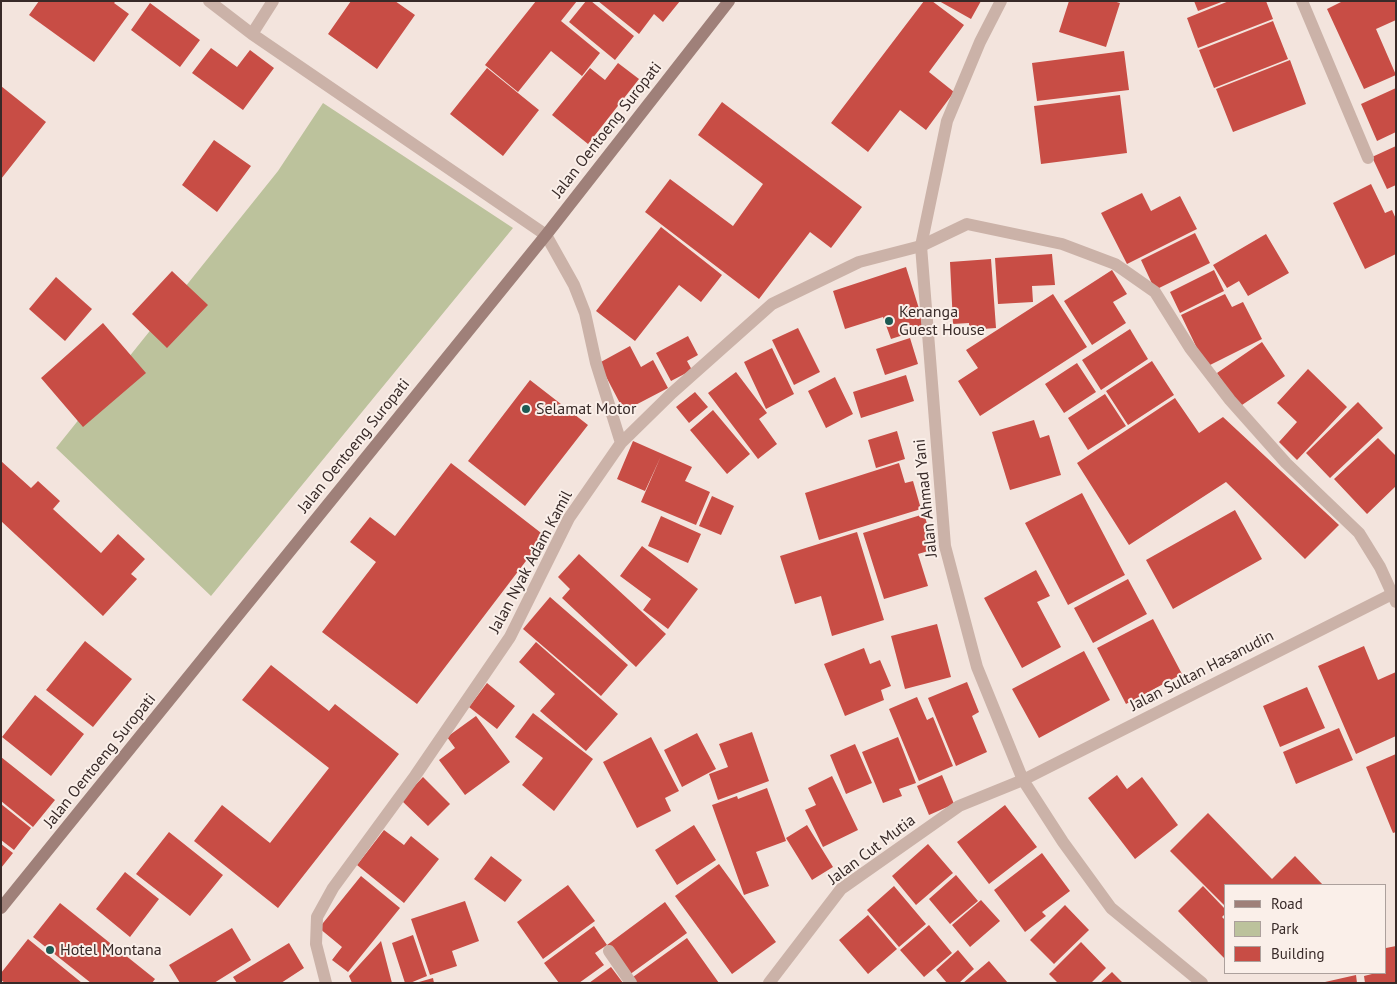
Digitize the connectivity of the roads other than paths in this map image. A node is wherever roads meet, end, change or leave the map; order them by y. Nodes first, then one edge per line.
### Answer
1 (209, 1) edge
2 (272, 1) edge
3 (729, 1) edge
4 (1001, 1) edge
5 (1302, 1) edge
6 (252, 34) junction
7 (1368, 158) dead end
8 (546, 235) junction
9 (921, 246) junction
10 (621, 444) junction
11 (1395, 596) edge
12 (1023, 780) junction
13 (1, 908) edge
14 (609, 951) dead end
15 (775, 980) edge
16 (326, 983) edge
17 (631, 983) edge
18 (1202, 983) edge

1 - 6 street
2 - 6 street
3 - 8 main road, Jalan Oentoeng Suropati
4 - 9 street, Jalan Ahmad Yani
5 - 7 street
6 - 8 street
8 - 10 street
8 - 13 main road, Jalan Oentoeng Suropati
9 - 10 street, Jalan Nyak Adam Kamil
9 - 11 street, Jalan Nyak Adam Kamil
9 - 12 street, Jalan Ahmad Yani
10 - 16 street, Jalan Nyak Adam Kamil
11 - 12 street, Jalan Sultan Hasanudin
12 - 15 street, Jalan Cut Mutia
12 - 18 street, Jalan Ahmad Yani
14 - 17 street

